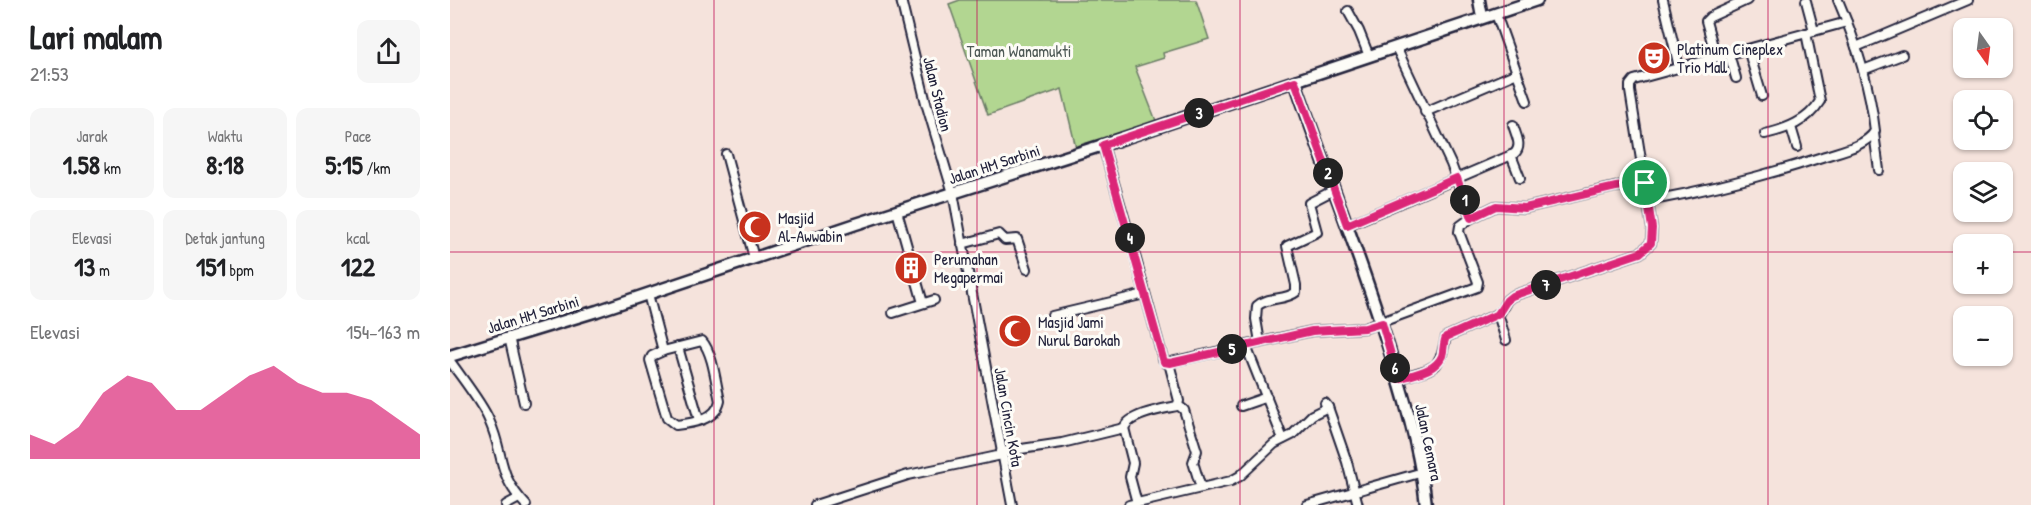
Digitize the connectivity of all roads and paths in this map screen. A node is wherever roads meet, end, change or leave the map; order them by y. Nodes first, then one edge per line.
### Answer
1 (901, 0) edge
2 (1479, 0) edge
3 (1537, 0) edge
4 (1663, 0) edge
5 (1747, 0) edge
6 (1838, 0) edge
7 (1968, 0) edge
8 (1806, 1) edge
9 (1348, 11) dead end
10 (1496, 14) junction
11 (1482, 17) junction
12 (1847, 22) junction
13 (1810, 32) junction
14 (1396, 47) junction
15 (1856, 47) junction
16 (1748, 49) junction
17 (1729, 54) junction
18 (1368, 56) junction
19 (1902, 56) dead end
20 (1716, 57) junction
21 (1680, 67) junction
22 (1863, 69) junction
23 (1517, 74) junction
24 (1736, 78) dead end
25 (1295, 81) junction
26 (1762, 96) dead end
27 (1527, 101) dead end
28 (1425, 112) junction
29 (1513, 125) dead end
30 (1791, 127) junction
31 (1874, 133) junction
32 (1765, 134) dead end
33 (1103, 145) junction
34 (1797, 147) dead end
35 (726, 154) dead end
36 (1511, 155) junction
37 (1879, 170) dead end
38 (1457, 178) junction
39 (1520, 178) dead end
40 (1645, 183) junction
41 (1335, 190) junction
42 (953, 193) junction
43 (1648, 201) junction
44 (897, 211) junction
45 (1471, 218) junction
46 (1347, 225) junction
47 (962, 244) junction
48 (754, 258) junction
49 (1027, 269) dead end
50 (648, 294) junction
51 (1145, 294) junction
52 (934, 300) dead end
53 (923, 303) junction
54 (893, 313) dead end
55 (1498, 314) junction
56 (1052, 316) dead end
57 (1382, 323) junction
58 (508, 337) junction
59 (1506, 340) dead end
60 (1260, 342) junction
61 (450, 345) edge
62 (1246, 346) junction
63 (678, 347) junction
64 (663, 351) junction
65 (455, 354) edge
66 (450, 362) edge
67 (1169, 363) junction
68 (1398, 379) junction
69 (1267, 397) junction
70 (524, 403) dead end
71 (1178, 405) junction
72 (1241, 406) dead end
73 (699, 420) junction
74 (1124, 428) junction
75 (1283, 439) junction
76 (1001, 454) junction
77 (1423, 472) junction
78 (1201, 488) junction
79 (1355, 491) junction
80 (519, 498) junction
81 (1133, 504) edge
82 (506, 505) edge
83 (526, 505) edge
84 (815, 505) edge
85 (1012, 505) edge
86 (1307, 505) edge
87 (1358, 505) edge
88 (1426, 505) edge

1 - 42 street, Jalan Stadion
2 - 11 main road
3 - 10 main road, Jalan HM Sarbini
4 - 21 street
5 - 20 street
6 - 12 street
7 - 15 street
8 - 13 street
9 - 18 street
10 - 11 main road, Jalan HM Sarbini
10 - 23 street
11 - 14 main road, Jalan HM Sarbini
12 - 13 street
12 - 15 street
13 - 16 street
13 - 30 street
14 - 18 main road, Jalan HM Sarbini
14 - 28 street
15 - 22 street
16 - 17 street
16 - 26 street
17 - 20 street
17 - 24 street
18 - 25 main road, Jalan HM Sarbini
19 - 22 street
20 - 21 street
21 - 40 street
22 - 31 street
23 - 27 street
23 - 28 street
25 - 33 main road, Jalan HM Sarbini
25 - 41 main road, Jalan Cemara
28 - 38 street
29 - 36 street
30 - 32 street
30 - 34 street
31 - 37 street
31 - 43 street
33 - 42 main road, Jalan HM Sarbini
33 - 51 street
35 - 48 street
36 - 38 street
36 - 39 street
38 - 45 street
38 - 46 street
40 - 43 street
40 - 45 street
41 - 46 main road, Jalan Cemara
41 - 60 street
42 - 44 main road, Jalan HM Sarbini
42 - 47 street, Jalan Cincin Kota
43 - 55 street
44 - 48 main road, Jalan HM Sarbini
44 - 53 street
45 - 57 street
46 - 57 main road, Jalan Cemara
47 - 49 street
47 - 76 street, Jalan Cincin Kota
48 - 50 main road, Jalan HM Sarbini
50 - 58 main road, Jalan HM Sarbini
50 - 64 street
51 - 56 street
51 - 67 street
52 - 53 street
53 - 54 street
55 - 59 street
55 - 68 street
57 - 60 street
57 - 68 main road, Jalan Cemara
58 - 65 main road, Jalan HM Sarbini
58 - 70 street
60 - 62 street
61 - 65 main road
62 - 67 street
62 - 69 street
63 - 64 street
63 - 73 street
63 - 73 street
64 - 73 street
66 - 80 street
67 - 71 street
68 - 77 main road, Jalan Cemara
69 - 72 street
69 - 75 street
71 - 74 street
71 - 78 street
74 - 76 street
74 - 81 street
75 - 78 street
75 - 79 street
76 - 84 street
76 - 85 street, Jalan Cincin Kota
77 - 79 street
77 - 88 main road, Jalan Cemara
78 - 81 street
79 - 86 street
79 - 87 street
80 - 82 street
80 - 83 street

